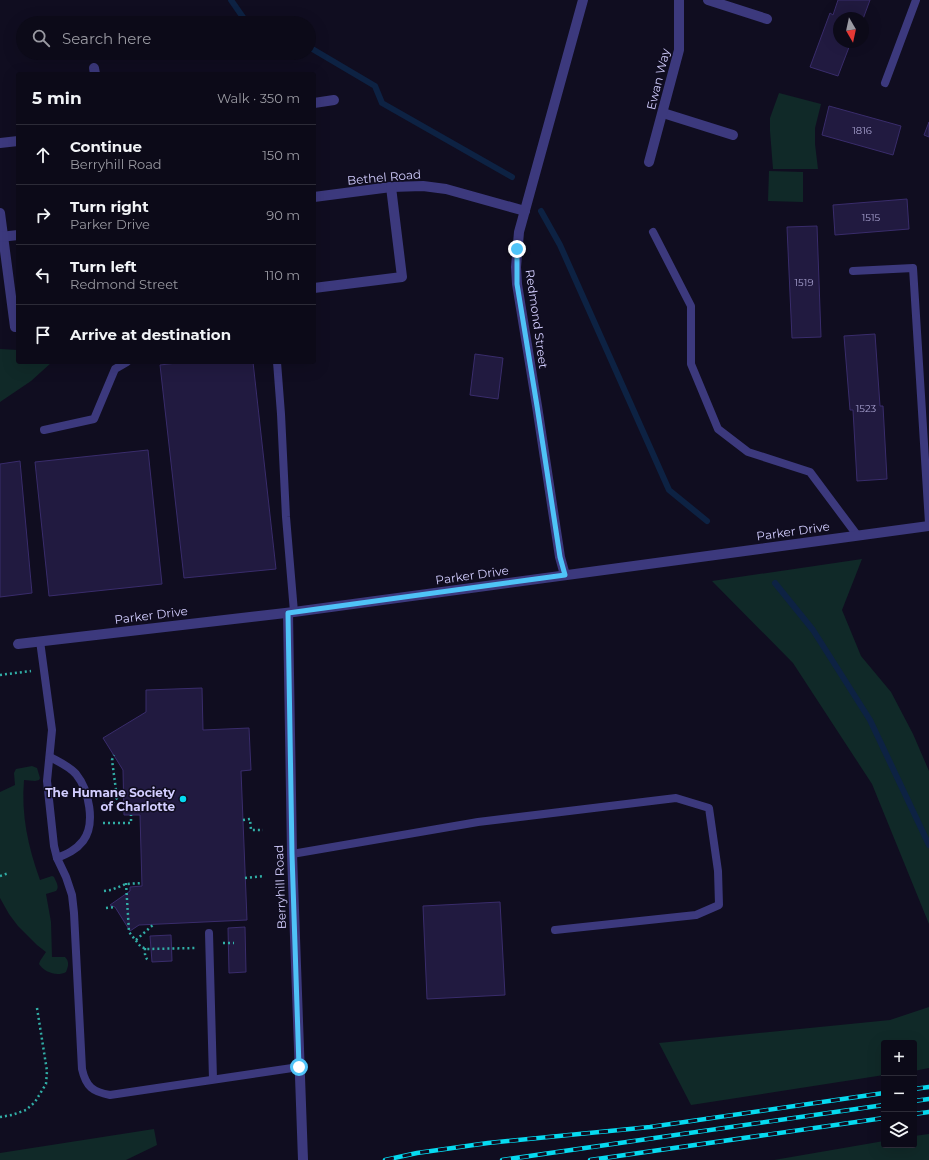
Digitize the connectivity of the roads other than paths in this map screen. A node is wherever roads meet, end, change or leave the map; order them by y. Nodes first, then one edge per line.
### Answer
1 (582, 0) edge
2 (680, 0) edge
3 (708, 0) edge
4 (916, 0) edge
5 (767, 19) dead end
6 (885, 83) dead end
7 (334, 100) dead end
8 (316, 103) edge
9 (663, 113) junction
10 (733, 135) dead end
11 (16, 141) edge
12 (0, 143) edge
13 (649, 162) dead end
14 (391, 187) junction
15 (316, 197) edge
16 (525, 210) junction
17 (0, 214) edge
18 (653, 232) dead end
19 (16, 235) edge
20 (2, 237) edge
21 (853, 271) dead end
22 (316, 288) edge
23 (16, 327) edge
24 (124, 364) edge
25 (277, 364) edge
26 (44, 430) dead end
27 (929, 525) edge
28 (857, 535) junction
29 (565, 575) junction
30 (291, 612) junction
31 (40, 641) junction
32 (18, 644) dead end
33 (50, 757) junction
34 (292, 854) junction
35 (57, 858) junction
36 (555, 930) dead end
37 (209, 933) dead end
38 (299, 1067) junction
39 (213, 1079) junction
40 (303, 1160) edge

1 - 16 street, Redmond Street
2 - 9 street, Ewan Way
3 - 5 street
4 - 6 lane
7 - 8 street
9 - 10 street
9 - 13 street, Ewan Way
11 - 12 street
14 - 15 street, Bethel Road
14 - 16 street, Bethel Road
14 - 22 street
16 - 29 street, Redmond Street
17 - 20 street
18 - 28 lane
19 - 20 street
20 - 23 street
21 - 27 lane
24 - 26 lane
25 - 30 lane
27 - 28 street, Parker Drive
28 - 29 street, Parker Drive
29 - 30 street, Parker Drive
30 - 31 street, Parker Drive
30 - 34 street, Berryhill Road
31 - 32 street, Parker Drive
31 - 33 lane
33 - 35 lane
33 - 35 lane
34 - 36 lane
34 - 38 street, Berryhill Road
35 - 39 lane
37 - 39 lane
38 - 39 lane
38 - 40 street, Berryhill Road

